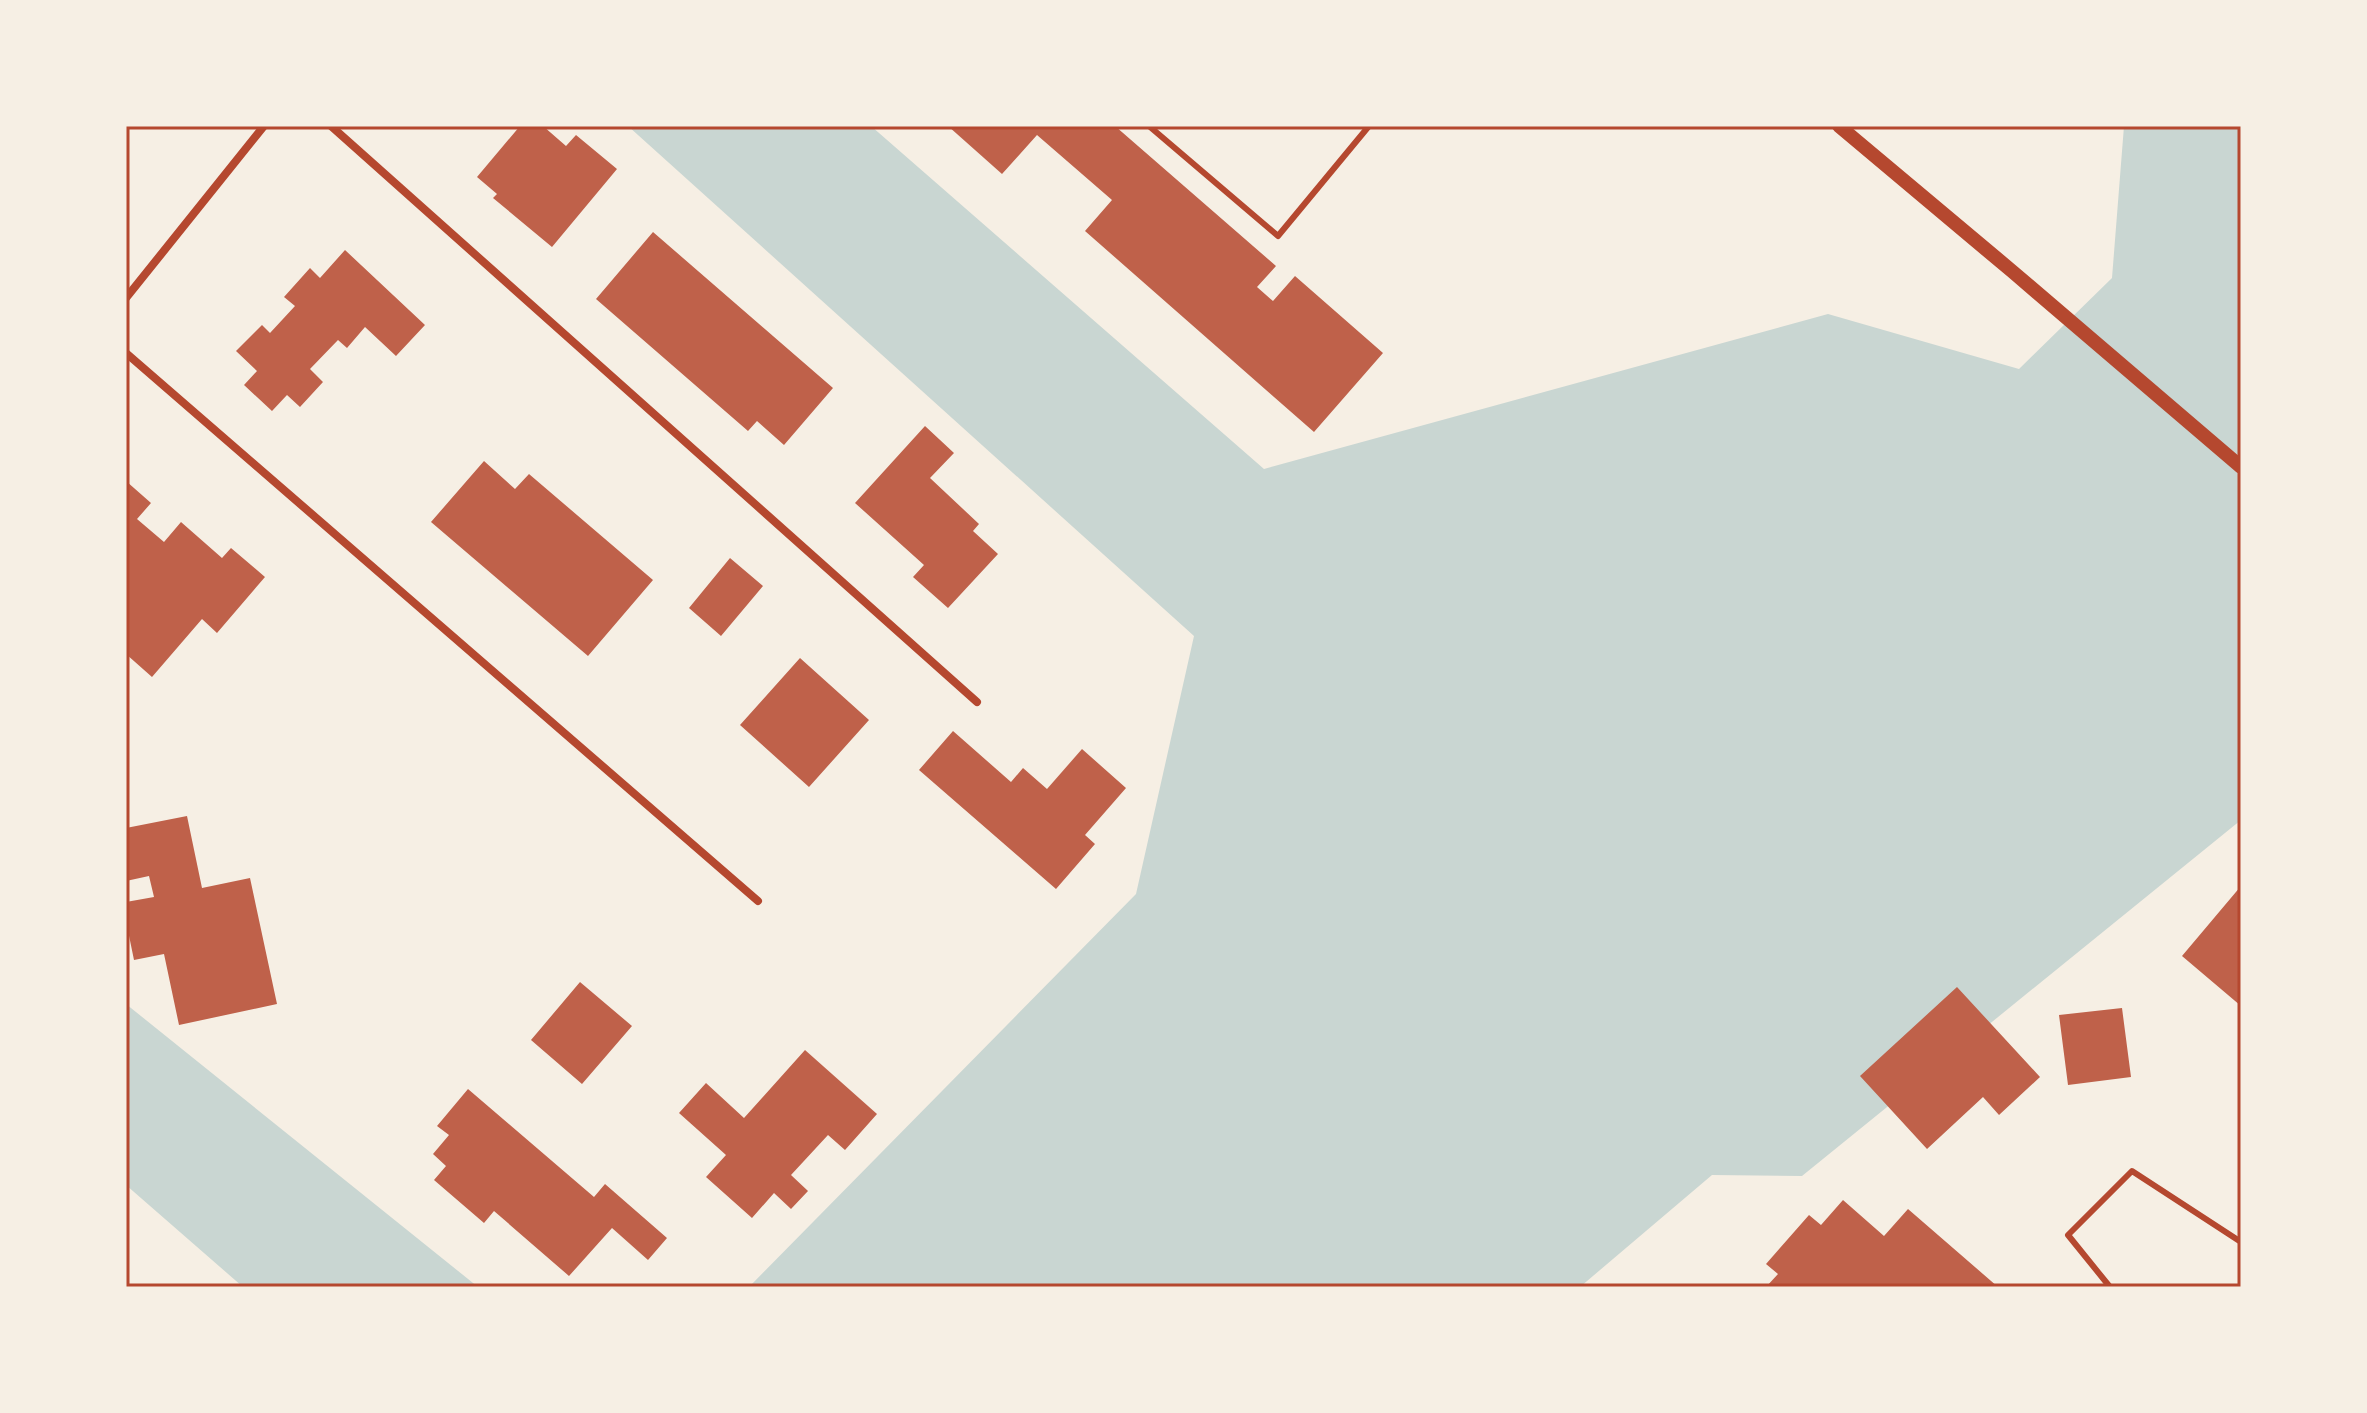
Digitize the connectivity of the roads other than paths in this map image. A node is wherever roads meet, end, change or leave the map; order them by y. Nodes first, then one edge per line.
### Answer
1 (264, 126) edge
2 (331, 126) edge
3 (1149, 126) edge
4 (1369, 126) edge
5 (1839, 126) edge
6 (126, 298) edge
7 (126, 353) edge
8 (2241, 467) edge
9 (977, 702) dead end
10 (758, 901) dead end
11 (2241, 1242) edge
12 (2110, 1287) edge

1 - 6 street
2 - 9 street
3 - 4 lane
5 - 8 street
7 - 10 street
11 - 12 lane

